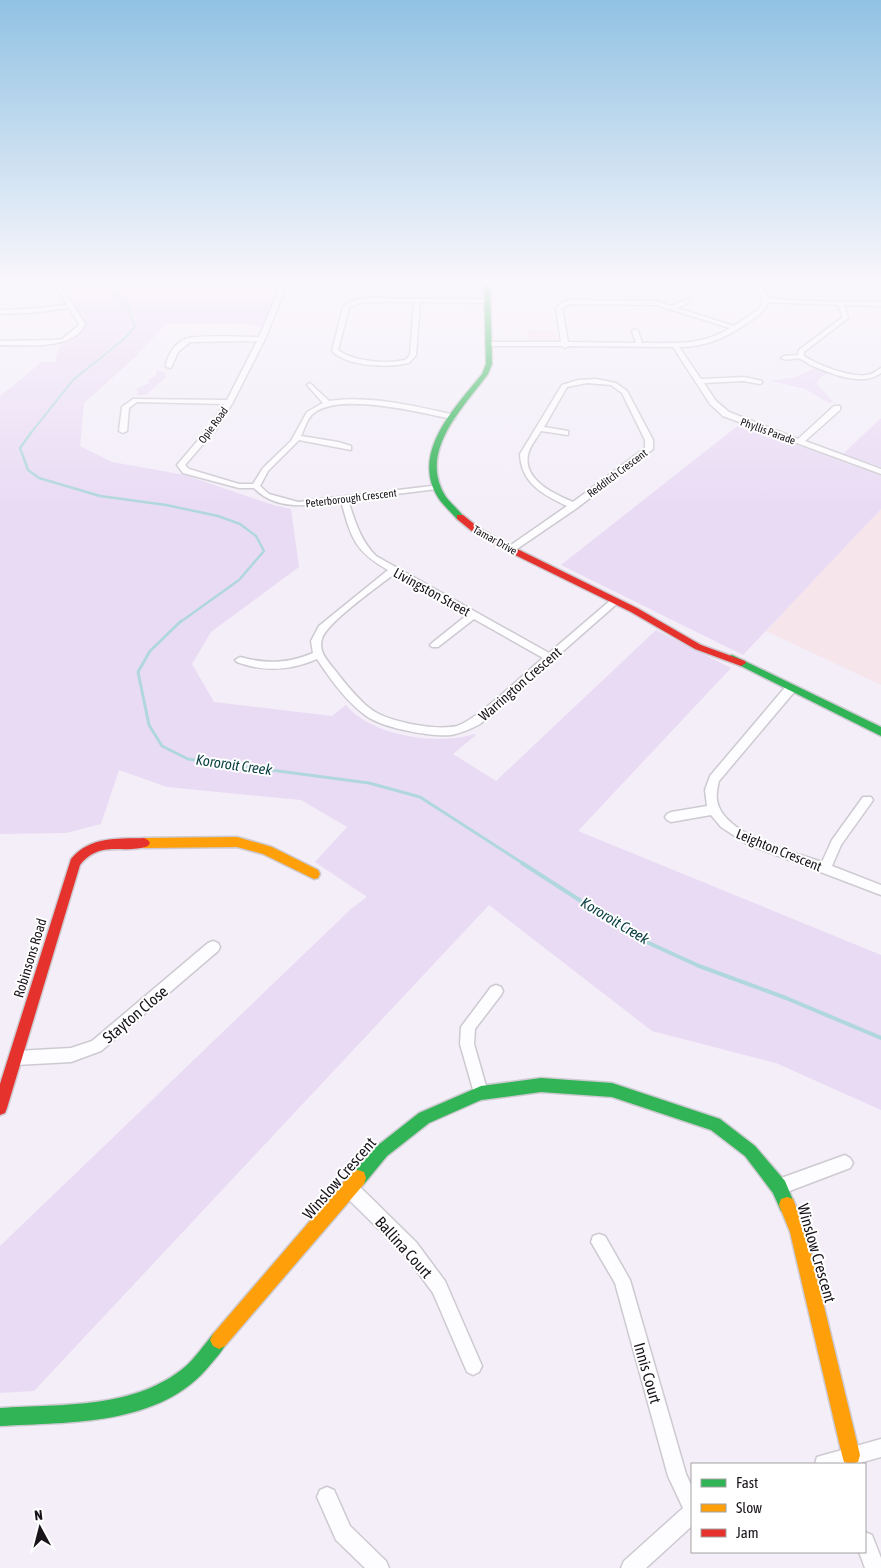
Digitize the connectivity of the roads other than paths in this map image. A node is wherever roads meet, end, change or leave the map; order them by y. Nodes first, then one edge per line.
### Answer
1 (171, 358) edge
2 (252, 358) edge
3 (347, 358) edge
4 (411, 358) edge
5 (489, 358) edge
6 (686, 358) edge
7 (802, 358) edge
8 (169, 367) dead end
9 (881, 370) edge
10 (865, 378) junction
11 (700, 381) junction
12 (760, 382) dead end
13 (310, 385) dead end
14 (872, 386) dead end
15 (229, 402) junction
16 (328, 402) junction
17 (836, 408) dead end
18 (452, 418) junction
19 (538, 428) junction
20 (123, 431) dead end
21 (565, 433) dead end
22 (298, 438) junction
23 (799, 442) junction
24 (348, 448) dead end
25 (183, 465) joint
26 (881, 472) edge
27 (256, 486) junction
28 (436, 486) junction
29 (344, 499) junction
30 (574, 506) junction
31 (514, 550) junction
32 (392, 571) junction
33 (615, 601) junction
34 (473, 615) junction
35 (435, 645) dead end
36 (318, 655) junction
37 (550, 658) junction
38 (240, 660) dead end
39 (791, 688) junction
40 (881, 732) edge
41 (867, 800) dead end
42 (714, 810) junction
43 (671, 817) dead end
44 (825, 868) junction
45 (314, 874) dead end
46 (881, 890) edge
47 (213, 947) dead end
48 (496, 991) dead end
49 (16, 1058) junction
50 (481, 1093) junction
51 (0, 1108) edge
52 (845, 1163) dead end
53 (780, 1187) junction
54 (350, 1189) junction
55 (599, 1242) dead end
56 (472, 1366) dead end
57 (0, 1417) edge
58 (881, 1448) edge
59 (851, 1455) junction
60 (832, 1463) edge
61 (327, 1497) dead end
62 (691, 1505) edge
63 (691, 1514) edge
64 (866, 1545) edge
65 (379, 1568) edge
66 (631, 1568) edge
67 (875, 1568) edge

1 - 8 street
2 - 15 street, Opie Road
3 - 4 street
5 - 18 street, Tamar Drive
6 - 11 street, Phyllis Parade
7 - 10 street
9 - 10 street
10 - 14 street
11 - 12 street
11 - 23 street, Phyllis Parade
13 - 16 street
15 - 20 street
15 - 25 street, Opie Road
16 - 18 street
16 - 22 street
17 - 23 street
18 - 28 street, Tamar Drive
19 - 21 street
19 - 30 street, Redditch Crescent
19 - 30 street, Redditch Crescent
22 - 24 street
22 - 27 street
23 - 26 street, Phyllis Parade
25 - 27 street, Peterborough Crescent
27 - 29 street, Peterborough Crescent
28 - 29 street, Peterborough Crescent
28 - 31 street, Tamar Drive
29 - 32 street, Livingston Street
30 - 31 street, Redditch Crescent
31 - 33 street, Tamar Drive
32 - 34 street, Livingston Street
32 - 36 street
33 - 37 street, Warrington Crescent
33 - 39 street, Tamar Drive
34 - 35 street
34 - 37 street, Livingston Street
36 - 37 street, Warrington Crescent
36 - 38 street
39 - 40 street, Tamar Drive
39 - 42 street
41 - 44 street
42 - 43 street
42 - 44 street, Leighton Crescent
44 - 46 street, Leighton Crescent
45 - 49 street, Robinsons Road
47 - 49 street, Stayton Close
48 - 50 street
49 - 51 street, Robinsons Road
50 - 53 street, Winslow Crescent
50 - 54 street, Winslow Crescent
52 - 53 street
53 - 59 street, Winslow Crescent
54 - 56 street, Ballina Court
54 - 57 street, Winslow Crescent
55 - 62 street, Innis Court
58 - 59 street
59 - 60 street
61 - 65 street
63 - 66 street
64 - 67 street

